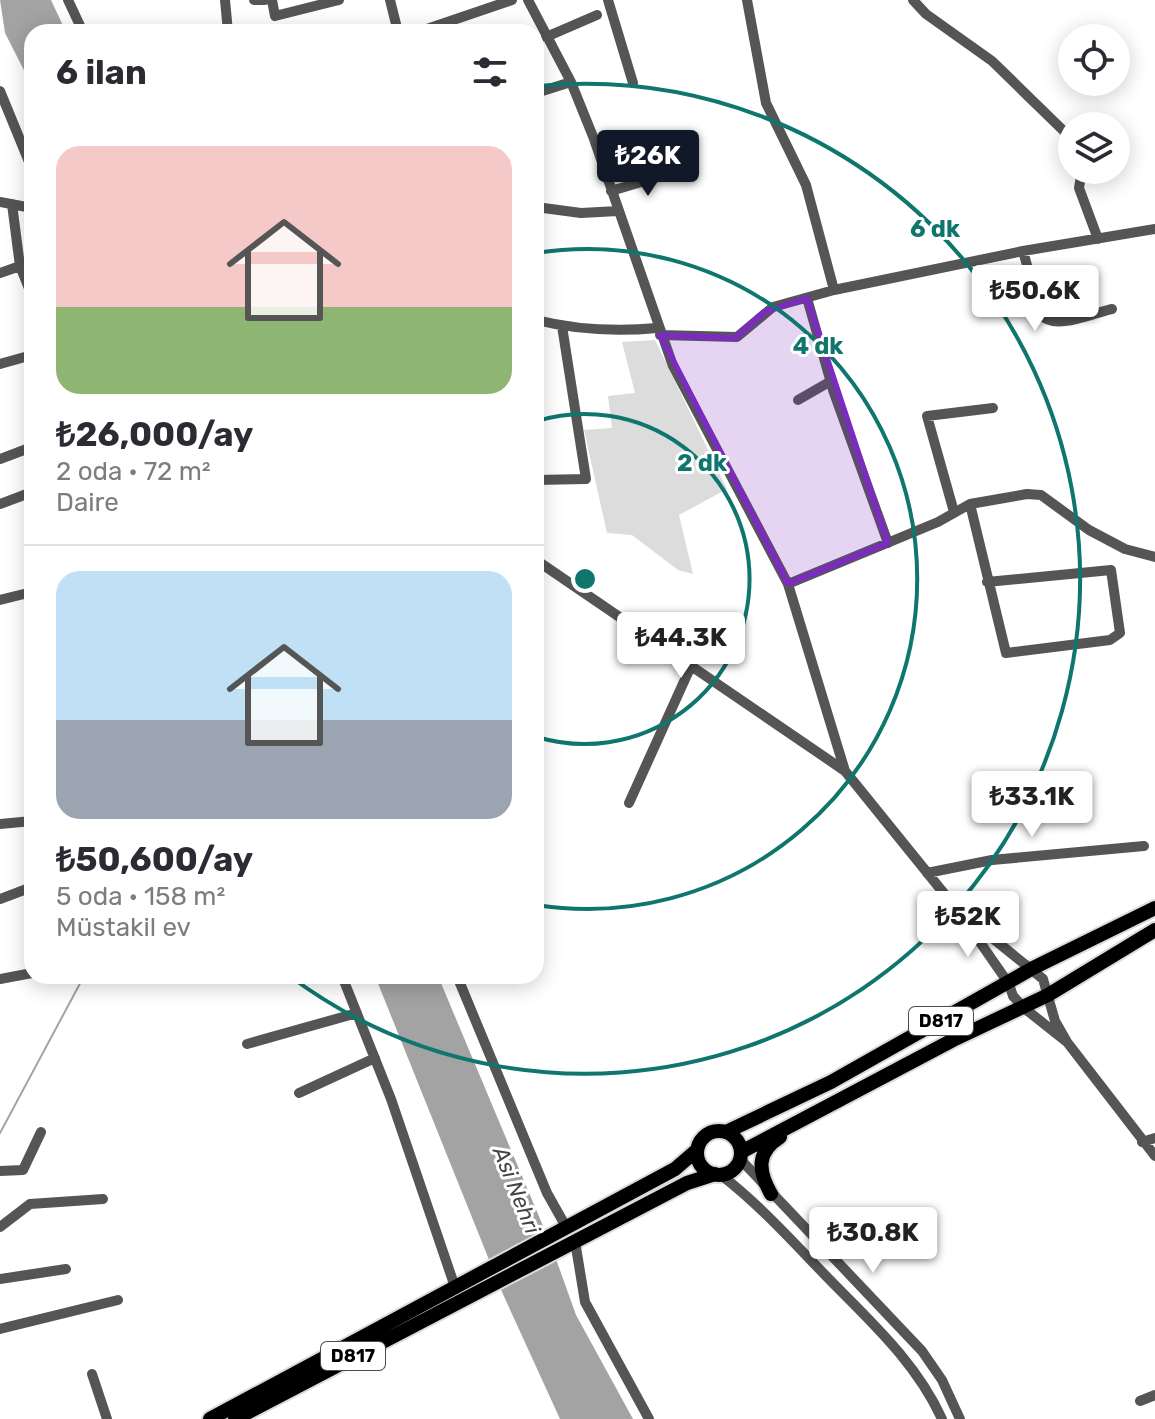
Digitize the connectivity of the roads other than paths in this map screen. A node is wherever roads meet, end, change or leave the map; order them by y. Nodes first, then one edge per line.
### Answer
1 (225, 0) edge
2 (254, 0) edge
3 (265, 0) edge
4 (272, 0) edge
5 (339, 0) edge
6 (390, 0) edge
7 (512, 0) edge
8 (528, 0) edge
9 (608, 0) edge
10 (747, 0) edge
11 (913, 0) edge
12 (71, 1) edge
13 (597, 15) dead end
14 (80, 24) edge
15 (227, 24) edge
16 (396, 24) edge
17 (442, 24) edge
18 (540, 24) edge
19 (544, 33) edge
20 (546, 37) junction
21 (571, 82) junction
22 (633, 83) dead end
23 (544, 90) edge
24 (0, 91) edge
25 (1058, 125) edge
26 (24, 150) edge
27 (675, 172) dead end
28 (1080, 184) edge
29 (611, 191) junction
30 (6, 203) edge
31 (544, 208) edge
32 (618, 211) junction
33 (1155, 229) edge
34 (1098, 239) junction
35 (1023, 251) junction
36 (20, 266) junction
37 (0, 273) edge
38 (24, 273) edge
39 (834, 290) junction
40 (807, 298) junction
41 (1112, 309) dead end
42 (544, 322) edge
43 (562, 326) junction
44 (659, 332) junction
45 (24, 357) edge
46 (0, 364) edge
47 (831, 381) junction
48 (798, 400) dead end
49 (993, 408) dead end
50 (24, 450) edge
51 (0, 459) edge
52 (544, 480) edge
53 (24, 495) edge
54 (0, 504) edge
55 (970, 504) junction
56 (954, 512) junction
57 (888, 543) junction
58 (1155, 557) edge
59 (544, 565) edge
60 (987, 582) junction
61 (788, 584) junction
62 (24, 594) edge
63 (0, 600) edge
64 (691, 666) junction
65 (845, 771) junction
66 (629, 803) dead end
67 (24, 822) edge
68 (0, 824) edge
69 (1144, 846) dead end
70 (927, 873) junction
71 (24, 890) edge
72 (0, 899) edge
73 (1155, 908) edge
74 (959, 912) junction
75 (1155, 930) edge
76 (1033, 968) junction
77 (24, 974) edge
78 (0, 979) edge
79 (345, 984) edge
80 (460, 984) edge
81 (1009, 984) junction
82 (1048, 995) junction
83 (1024, 1008) junction
84 (357, 1013) junction
85 (1067, 1042) junction
86 (247, 1044) dead end
87 (375, 1058) junction
88 (299, 1093) dead end
89 (802, 1118) junction
90 (41, 1132) dead end
91 (726, 1132) junction
92 (1155, 1138) edge
93 (1142, 1142) junction
94 (697, 1150) junction
95 (740, 1155) junction
96 (1155, 1156) edge
97 (0, 1171) edge
98 (718, 1174) junction
99 (771, 1194) junction
100 (103, 1199) dead end
101 (0, 1227) edge
102 (561, 1228) junction
103 (570, 1244) junction
104 (66, 1269) dead end
105 (0, 1279) edge
106 (463, 1288) junction
107 (118, 1300) dead end
108 (0, 1329) edge
109 (92, 1374) dead end
110 (1155, 1395) edge
111 (1140, 1401) dead end
112 (107, 1419) edge
113 (210, 1419) edge
114 (235, 1419) edge
115 (649, 1419) edge
116 (942, 1419) edge
117 (960, 1419) edge

1 - 15 street
2 - 3 street
4 - 5 street
6 - 16 street
7 - 17 street
8 - 18 street
9 - 22 street
10 - 39 street
11 - 25 street
12 - 14 street
13 - 20 street
19 - 20 street
20 - 21 street
21 - 23 street
21 - 29 street
24 - 26 street
27 - 29 street
28 - 34 street
29 - 32 street
30 - 36 street
31 - 32 street
32 - 44 street
33 - 34 street
34 - 35 street
35 - 39 street
35 - 41 street
36 - 37 street
36 - 38 street
39 - 40 street
40 - 44 street
40 - 47 street
42 - 43 street
43 - 44 street
43 - 52 street
44 - 61 street
45 - 46 street
47 - 48 street
47 - 57 street
49 - 56 street
50 - 51 street
53 - 54 street
55 - 56 street
55 - 58 street
55 - 60 street
56 - 57 street
57 - 61 street
59 - 64 street
60 - 60 street
61 - 65 street
62 - 63 street
64 - 65 street
64 - 66 street
65 - 70 street
67 - 68 street
69 - 70 street
70 - 74 street
71 - 72 street
73 - 76 highway, D817
74 - 76 street
74 - 81 street
75 - 82 highway, D817
76 - 81 highway, D817
76 - 82 street
77 - 78 street
79 - 84 street
80 - 102 street
81 - 83 street
81 - 91 highway, D817
82 - 83 highway, D817
82 - 85 street
83 - 85 street
83 - 89 highway, D817
84 - 86 street
84 - 87 street
85 - 93 street
87 - 88 street
87 - 106 street
89 - 95 highway, D817
89 - 99 highway
90 - 97 street
91 - 94 highway, D817
91 - 95 highway
92 - 93 street
93 - 96 street
94 - 98 highway
94 - 102 highway, D817
95 - 98 highway, D817
95 - 99 street
98 - 103 highway, D817
98 - 116 street
99 - 117 street
100 - 101 street
102 - 106 highway, D817
103 - 106 highway, D817
103 - 115 street
104 - 105 street
106 - 113 highway, D817
106 - 114 highway, D817
107 - 108 street
109 - 112 street
110 - 111 street

